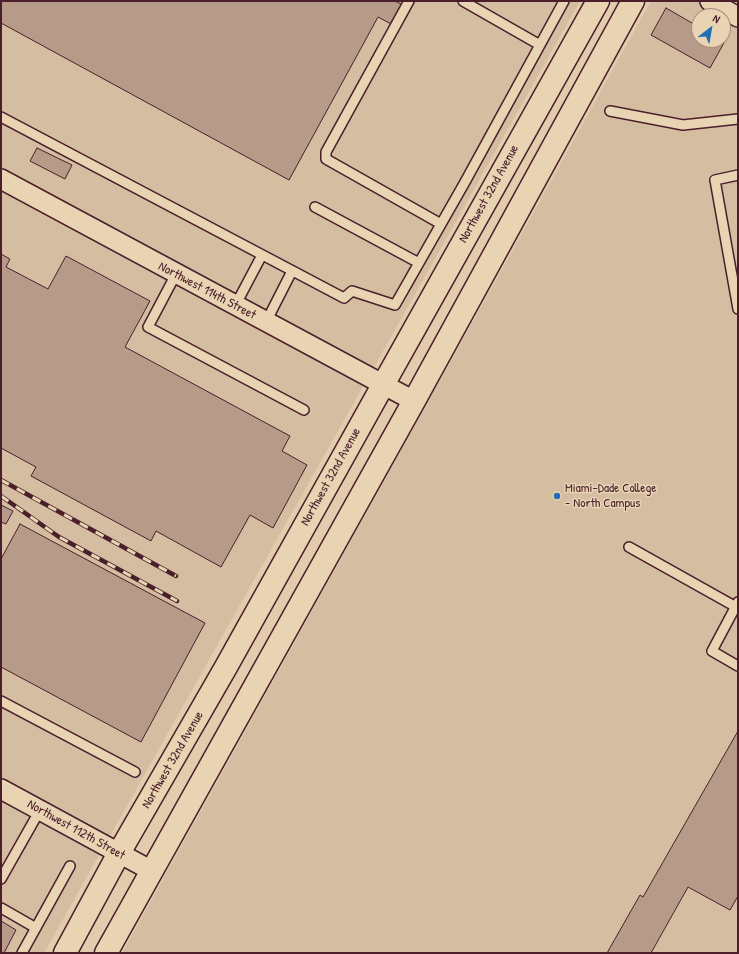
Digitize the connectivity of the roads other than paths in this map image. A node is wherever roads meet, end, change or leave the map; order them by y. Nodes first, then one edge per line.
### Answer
1 (409, 1) edge
2 (463, 1) edge
3 (564, 1) edge
4 (598, 1) edge
5 (633, 1) edge
6 (710, 1) edge
7 (738, 17) edge
8 (540, 45) junction
9 (610, 111) dead end
10 (1, 117) edge
11 (738, 119) edge
12 (738, 175) edge
13 (1, 179) edge
14 (315, 207) dead end
15 (441, 224) junction
16 (262, 255) junction
17 (419, 263) junction
18 (292, 271) junction
19 (176, 274) junction
20 (235, 306) junction
21 (738, 310) edge
22 (266, 322) junction
23 (382, 385) junction
24 (414, 401) junction
25 (304, 410) dead end
26 (629, 547) dead end
27 (737, 606) edge
28 (738, 666) edge
29 (1, 701) edge
30 (135, 772) dead end
31 (1, 789) edge
32 (40, 810) junction
33 (119, 853) junction
34 (70, 866) dead end
35 (152, 871) junction
36 (1, 879) edge
37 (1, 908) edge
38 (36, 928) junction
39 (22, 953) edge
40 (65, 953) edge
41 (106, 953) edge

1 - 15 lane
2 - 8 lane
3 - 8 lane
4 - 23 main road, Northwest 32nd Avenue
5 - 24 main road
6 - 7 street
8 - 15 lane
9 - 11 lane
10 - 16 lane
12 - 21 lane
13 - 19 street, Northwest 114th Street
14 - 17 lane
15 - 17 lane
16 - 18 lane
16 - 20 lane
17 - 18 lane
18 - 22 lane
19 - 20 street, Northwest 114th Street
19 - 25 lane
20 - 22 street, Northwest 114th Street
22 - 23 street, Northwest 114th Street
23 - 24 street, Northwest 114th Street
23 - 33 main road, Northwest 32nd Avenue
24 - 35 main road
26 - 27 lane
27 - 28 lane
29 - 30 lane
31 - 32 street, Northwest 112th Street
32 - 33 street, Northwest 112th Street
32 - 36 lane
33 - 35 street, Northwest 112th Street
33 - 40 main road, Northwest 32nd Avenue
34 - 38 lane
35 - 41 main road
37 - 38 lane
38 - 39 lane

